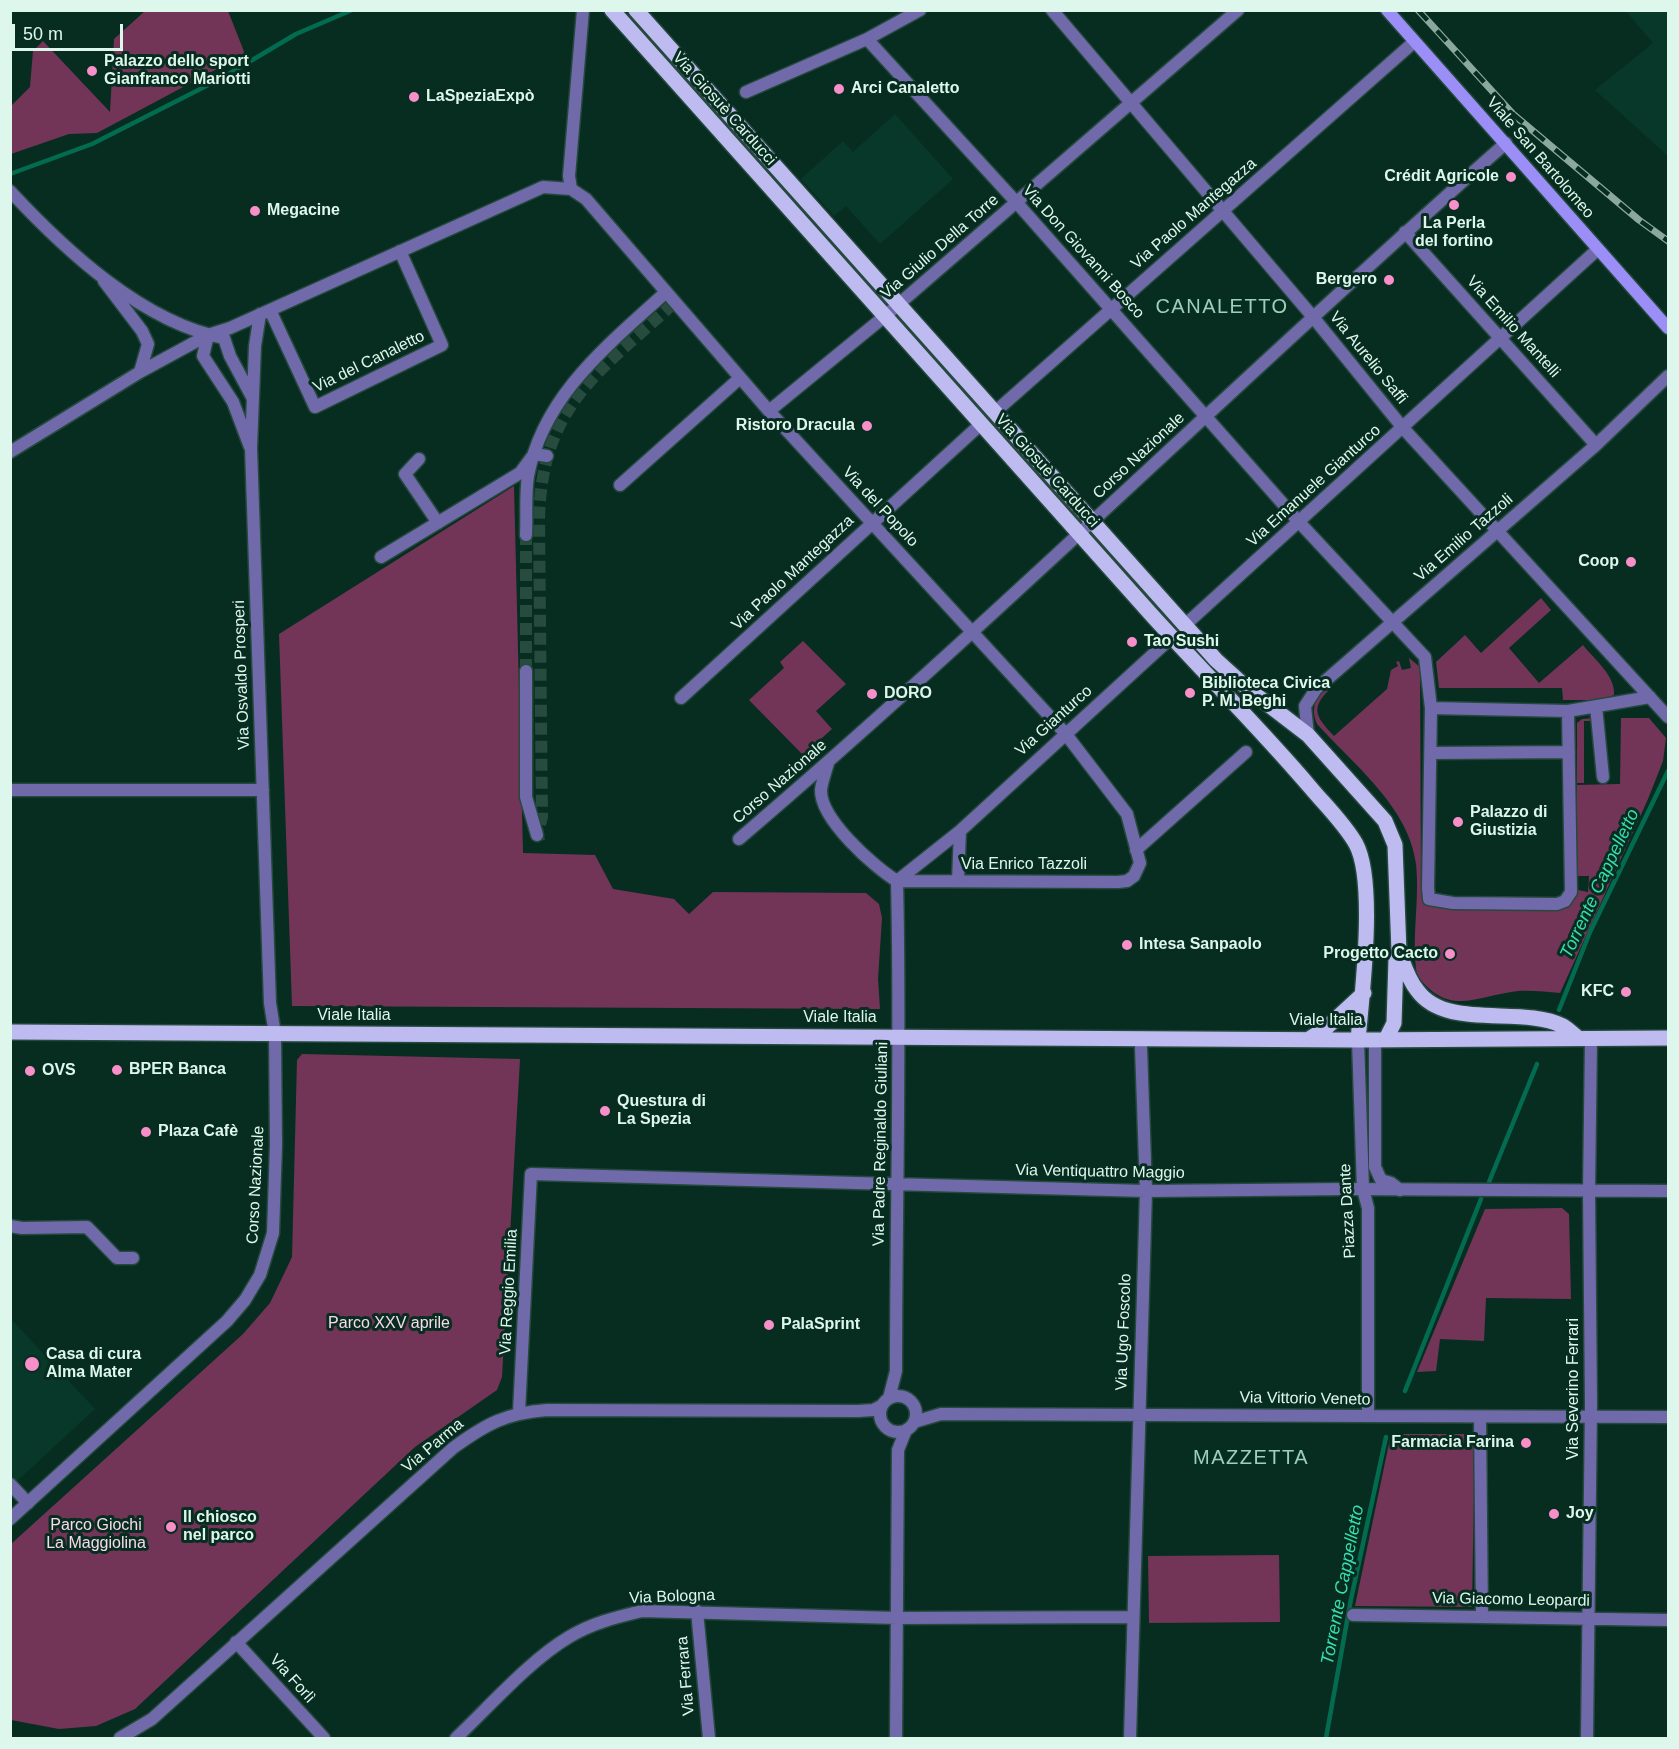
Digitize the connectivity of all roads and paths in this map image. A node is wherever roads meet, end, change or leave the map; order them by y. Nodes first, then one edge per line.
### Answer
1 (583, 10) edge
2 (612, 10) edge
3 (636, 10) edge
4 (920, 10) edge
5 (1052, 10) edge
6 (1238, 10) edge
7 (1387, 10) edge
8 (867, 39) junction
9 (1414, 42) junction
10 (746, 92) dead end
11 (1131, 103) junction
12 (1506, 143) junction
13 (571, 189) junction
14 (14, 195) edge
15 (1017, 203) junction
16 (1222, 212) junction
17 (1405, 232) junction
18 (1598, 249) junction
19 (400, 251) junction
20 (96, 271) junction
21 (664, 293) junction
22 (899, 304) junction
23 (1111, 309) junction
24 (265, 312) junction
25 (885, 316) junction
26 (1313, 317) junction
27 (1668, 328) edge
28 (208, 335) junction
29 (1500, 338) junction
30 (140, 372) junction
31 (1668, 376) edge
32 (740, 378) junction
33 (254, 402) junction
34 (769, 411) junction
35 (996, 411) junction
36 (1206, 417) junction
37 (981, 424) junction
38 (1403, 428) junction
39 (1596, 445) junction
40 (251, 448) junction
41 (10, 452) edge
42 (534, 454) junction
43 (547, 456) dead end
44 (419, 459) dead end
45 (620, 485) dead end
46 (1093, 522) junction
47 (1299, 522) junction
48 (438, 523) junction
49 (871, 523) junction
50 (1497, 531) junction
51 (1079, 534) junction
52 (526, 535) tunnel mouth
53 (381, 557) dead end
54 (1393, 621) junction
55 (1185, 625) junction
56 (972, 633) junction
57 (1171, 638) junction
58 (526, 671) tunnel mouth
59 (1650, 697) junction
60 (681, 698) dead end
61 (1596, 706) junction
62 (1431, 708) junction
63 (1568, 711) junction
64 (1668, 717) edge
65 (1065, 733) junction
66 (1308, 735) junction
67 (1246, 752) dead end
68 (1569, 752) junction
69 (1431, 753) junction
70 (828, 763) junction
71 (1603, 777) dead end
72 (10, 790) edge
73 (263, 790) junction
74 (960, 831) junction
75 (537, 835) dead end
76 (739, 839) dead end
77 (1136, 850) junction
78 (1140, 863) joint
79 (897, 881) junction
80 (958, 881) junction
81 (1400, 952) junction
82 (1364, 993) junction
83 (10, 1032) edge
84 (275, 1034) junction
85 (899, 1037) junction
86 (1585, 1038) junction
87 (1668, 1038) edge
88 (1309, 1039) junction
89 (1380, 1039) junction
90 (1358, 1040) junction
91 (1141, 1047) dead end
92 (531, 1174) joint
93 (896, 1185) junction
94 (1362, 1189) junction
95 (1400, 1190) junction
96 (1146, 1191) junction
97 (1668, 1191) edge
98 (1589, 1192) junction
99 (10, 1226) edge
100 (133, 1258) dead end
101 (896, 1371) junction
102 (885, 1402) junction
103 (911, 1402) junction
104 (858, 1411) junction
105 (519, 1412) junction
106 (1138, 1413) junction
107 (941, 1414) junction
108 (1368, 1416) junction
109 (1480, 1417) junction
110 (1591, 1417) junction
111 (1668, 1417) edge
112 (885, 1425) junction
113 (910, 1426) junction
114 (898, 1450) junction
115 (10, 1484) edge
116 (28, 1503) junction
117 (10, 1519) edge
118 (697, 1611) junction
119 (1353, 1615) dead end
120 (1482, 1616) junction
121 (1133, 1617) junction
122 (1589, 1617) junction
123 (897, 1618) junction
124 (1668, 1620) edge
125 (237, 1642) junction
126 (120, 1738) edge
127 (324, 1738) edge
128 (456, 1738) edge
129 (709, 1738) edge
130 (896, 1738) edge
131 (1130, 1738) edge
132 (1587, 1738) edge

1 - 13 street
2 - 25 main road, Via Giosuè Carducci
3 - 22 main road, Via Giosuè Carducci
4 - 8 street
5 - 11 street, Via Aurelio Saffi
6 - 11 street, Via Giulio Della Torre
7 - 9 main road, Viale San Bartolomeo
8 - 10 street
8 - 15 street, Via Don Giovanni Bosco
9 - 12 main road, Viale San Bartolomeo
9 - 16 street, Via Paolo Mantegazza
11 - 15 street, Via Giulio Della Torre
11 - 16 street, Via Aurelio Saffi
12 - 17 street, Corso Nazionale
12 - 18 main road, Viale San Bartolomeo
13 - 19 street
13 - 21 street, Via del Popolo
14 - 20 street
15 - 22 street, Via Giulio Della Torre
15 - 23 street, Via Don Giovanni Bosco
16 - 23 street, Via Paolo Mantegazza
16 - 26 street, Via Aurelio Saffi
17 - 26 street, Corso Nazionale
17 - 29 street, Via Emilio Mantelli
18 - 27 main road, Viale San Bartolomeo
18 - 29 street, Via Emanuele Gianturco
19 - 24 street
19 - 24 street, Via del Canaletto
20 - 28 street
20 - 30 street
21 - 32 street, Via del Popolo
21 - 42 street
22 - 25 street, Via Giulio Della Torre
22 - 35 main road, Via Giosuè Carducci
23 - 35 street, Via Paolo Mantegazza
23 - 36 street, Via Don Giovanni Bosco
24 - 28 street
24 - 33 street, Via Osvaldo Prosperi
25 - 34 street, Via Giulio Della Torre
25 - 37 main road, Via Giosuè Carducci
26 - 36 street, Corso Nazionale
26 - 38 street, Via Aurelio Saffi
28 - 30 street
28 - 33 street
28 - 40 street
29 - 38 street, Via Emanuele Gianturco
29 - 39 street, Via Emilio Mantelli
30 - 41 street
31 - 39 street, Via Emilio Tazzoli
32 - 34 street, Via del Popolo
32 - 45 street
33 - 40 street, Via Osvaldo Prosperi
34 - 49 street, Via del Popolo
35 - 46 main road, Via Giosuè Carducci
36 - 46 street, Corso Nazionale
36 - 47 street, Via Don Giovanni Bosco
37 - 49 street, Via Paolo Mantegazza
37 - 51 main road, Via Giosuè Carducci
38 - 47 street, Via Emanuele Gianturco
38 - 50 street, Via Aurelio Saffi
39 - 50 street, Via Emilio Tazzoli
40 - 73 street, Via Osvaldo Prosperi
42 - 43 street
42 - 48 street
42 - 52 street
44 - 48 street
46 - 51 street, Corso Nazionale
46 - 55 main road, Via Giosuè Carducci
47 - 54 street, Via Don Giovanni Bosco
47 - 55 street, Via Emanuele Gianturco
48 - 53 street
49 - 56 street, Via del Popolo
49 - 60 street, Via Paolo Mantegazza
50 - 54 street, Via Emilio Tazzoli
50 - 59 street, Via Aurelio Saffi
51 - 56 street, Corso Nazionale
51 - 57 main road, Via Giosuè Carducci
54 - 62 street, Via Don Giovanni Bosco
54 - 66 street, Via Emilio Tazzoli
55 - 66 main road, Via Giosuè Carducci
56 - 65 street, Via del Popolo
56 - 70 street, Corso Nazionale
57 - 65 street, Via Gianturco
57 - 82 main road, Via Giosuè Carducci
58 - 75 street
59 - 61 street
59 - 64 street, Via Aurelio Saffi
61 - 63 street
61 - 71 street
62 - 63 street
62 - 69 street, Via Don Giovanni Bosco
63 - 68 street
65 - 74 street, Via Gianturco
65 - 77 street, Via del Popolo
66 - 81 main road, Via Giosuè Carducci
67 - 77 street
68 - 69 street
68 - 69 street, Via Don Giovanni Bosco
70 - 76 street, Corso Nazionale
70 - 79 street
72 - 73 street
73 - 84 street, Via Osvaldo Prosperi
74 - 79 street, Via Gianturco
74 - 80 street
77 - 78 street, Via del Popolo
78 - 80 street, Via Enrico Tazzoli
79 - 80 street, Via Enrico Tazzoli
79 - 85 street, Via Padre Reginaldo Giuliani
81 - 86 main road, Via Giosuè Carducci
81 - 89 main road, Via Giosuè Carducci
82 - 88 main road
82 - 90 main road, Via Giosuè Carducci
83 - 84 main road, Viale Italia
84 - 85 main road, Viale Italia
84 - 116 street, Corso Nazionale
85 - 88 main road, Viale Italia
85 - 93 street, Via Padre Reginaldo Giuliani
86 - 87 main road, Viale Italia
86 - 89 main road, Viale Italia
86 - 98 street, Via Severino Ferrari
88 - 90 main road, Viale Italia
89 - 90 main road, Viale Italia
89 - 95 street, Piazza Dante
90 - 94 street, Piazza Dante
91 - 96 street, Via Ugo Foscolo
92 - 93 street, Via Ventiquattro Maggio
92 - 105 street, Via Reggio Emilia
93 - 96 street, Via Ventiquattro Maggio
93 - 101 street, Via Padre Reginaldo Giuliani
94 - 95 street, Via Ventiquattro Maggio
94 - 96 street, Via Ventiquattro Maggio
94 - 108 street, Piazza Dante
95 - 98 street, Via Ventiquattro Maggio
96 - 106 street, Via Ugo Foscolo
97 - 98 street, Via Ventiquattro Maggio
98 - 110 street, Via Severino Ferrari
99 - 100 street
101 - 102 street, Via Padre Reginaldo Giuliani
101 - 103 street, Via Padre Reginaldo Giuliani
102 - 103 street, Via Vittorio Veneto
102 - 104 street, Via Parma
102 - 112 street, Via Padre Reginaldo Giuliani
103 - 107 street, Via Vittorio Veneto
103 - 113 street
104 - 105 street, Via Parma
104 - 112 street, Via Parma
105 - 125 street, Via Parma
106 - 107 street, Via Vittorio Veneto
106 - 108 street, Via Vittorio Veneto
106 - 121 street, Via Ugo Foscolo
107 - 113 street, Via Vittorio Veneto
108 - 109 street, Via Vittorio Veneto
109 - 110 street, Via Vittorio Veneto
109 - 120 street
110 - 111 street, Via Vittorio Veneto
110 - 122 street, Via Severino Ferrari
112 - 113 street, Via Vittorio Veneto
112 - 114 street
113 - 114 street
114 - 123 street
115 - 116 street
116 - 117 street, Corso Nazionale
118 - 123 street, Via Bologna
118 - 128 street, Via Bologna
118 - 129 street, Via Ferrara
119 - 120 street, Via Giacomo Leopardi
120 - 122 street, Via Giacomo Leopardi
121 - 123 street
121 - 131 street, Via Ugo Foscolo
122 - 124 street, Via Giacomo Leopardi
122 - 132 street, Via Severino Ferrari
123 - 130 street
125 - 126 street, Via Parma
125 - 127 street, Via Forlì

